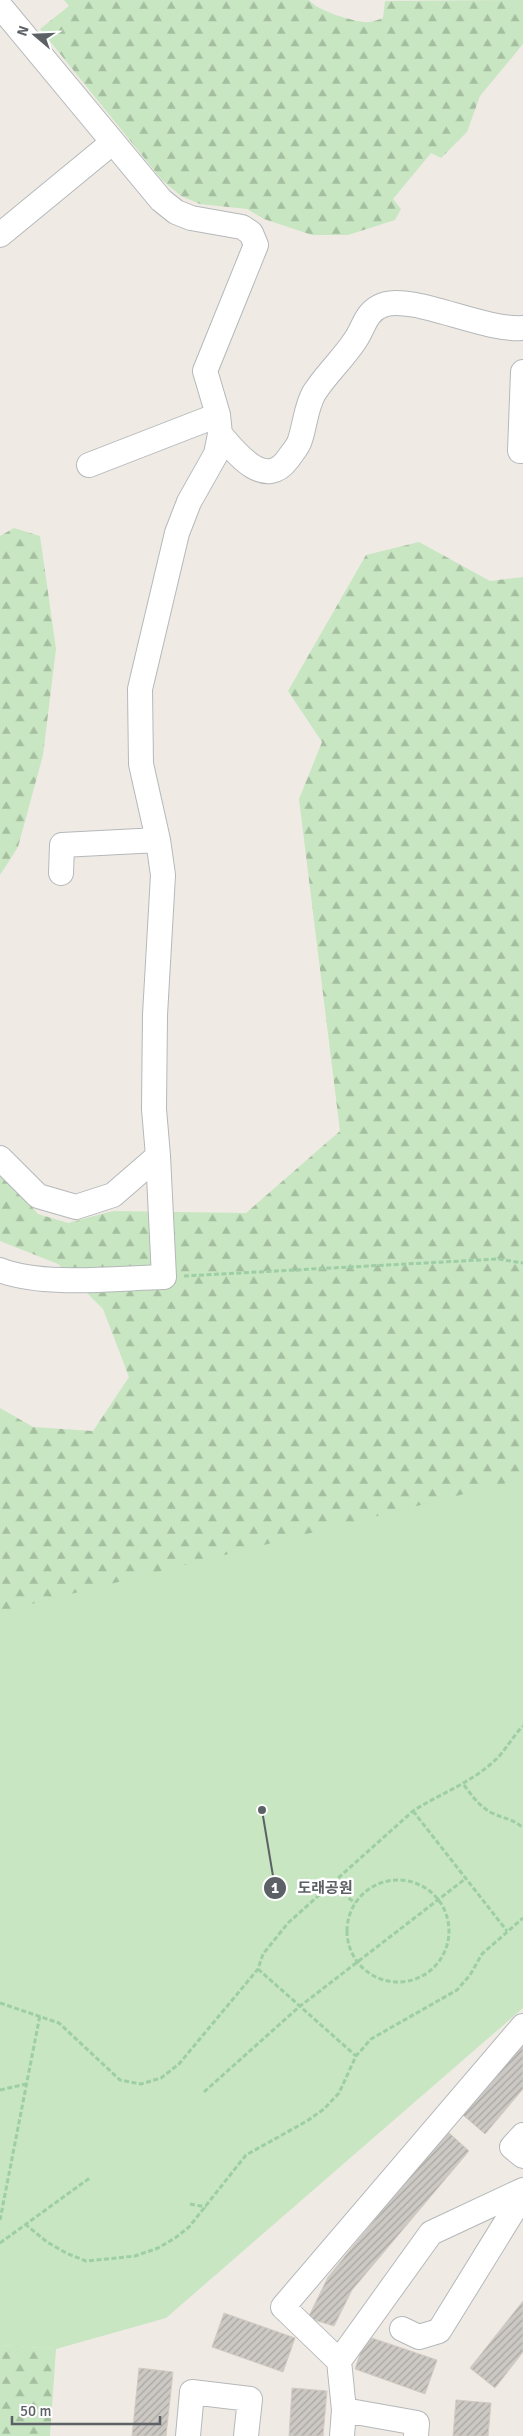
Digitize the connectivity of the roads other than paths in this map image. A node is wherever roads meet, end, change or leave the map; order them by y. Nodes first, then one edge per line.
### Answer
1 (0, 6) edge
2 (113, 142) junction
3 (0, 236) edge
4 (523, 328) edge
5 (523, 372) edge
6 (219, 424) junction
7 (520, 450) dead end
8 (89, 465) dead end
9 (158, 840) junction
10 (61, 874) dead end
11 (158, 1156) junction
12 (0, 1158) edge
13 (0, 1270) edge
14 (523, 2026) edge
15 (523, 2135) edge
16 (523, 2156) edge
17 (523, 2190) edge
18 (523, 2194) edge
19 (402, 2330) dead end
20 (340, 2361) junction
21 (344, 2410) junction
22 (188, 2436) edge
23 (246, 2436) edge
24 (342, 2436) edge
25 (416, 2436) edge

1 - 2 lane
2 - 3 lane
2 - 6 lane
4 - 6 lane
5 - 7 lane
6 - 8 lane
6 - 9 lane
9 - 10 lane
9 - 11 lane
11 - 12 lane
11 - 13 lane
14 - 20 lane
15 - 16 lane
17 - 20 lane
18 - 19 lane
20 - 21 lane
21 - 24 lane
21 - 25 lane
22 - 23 lane

